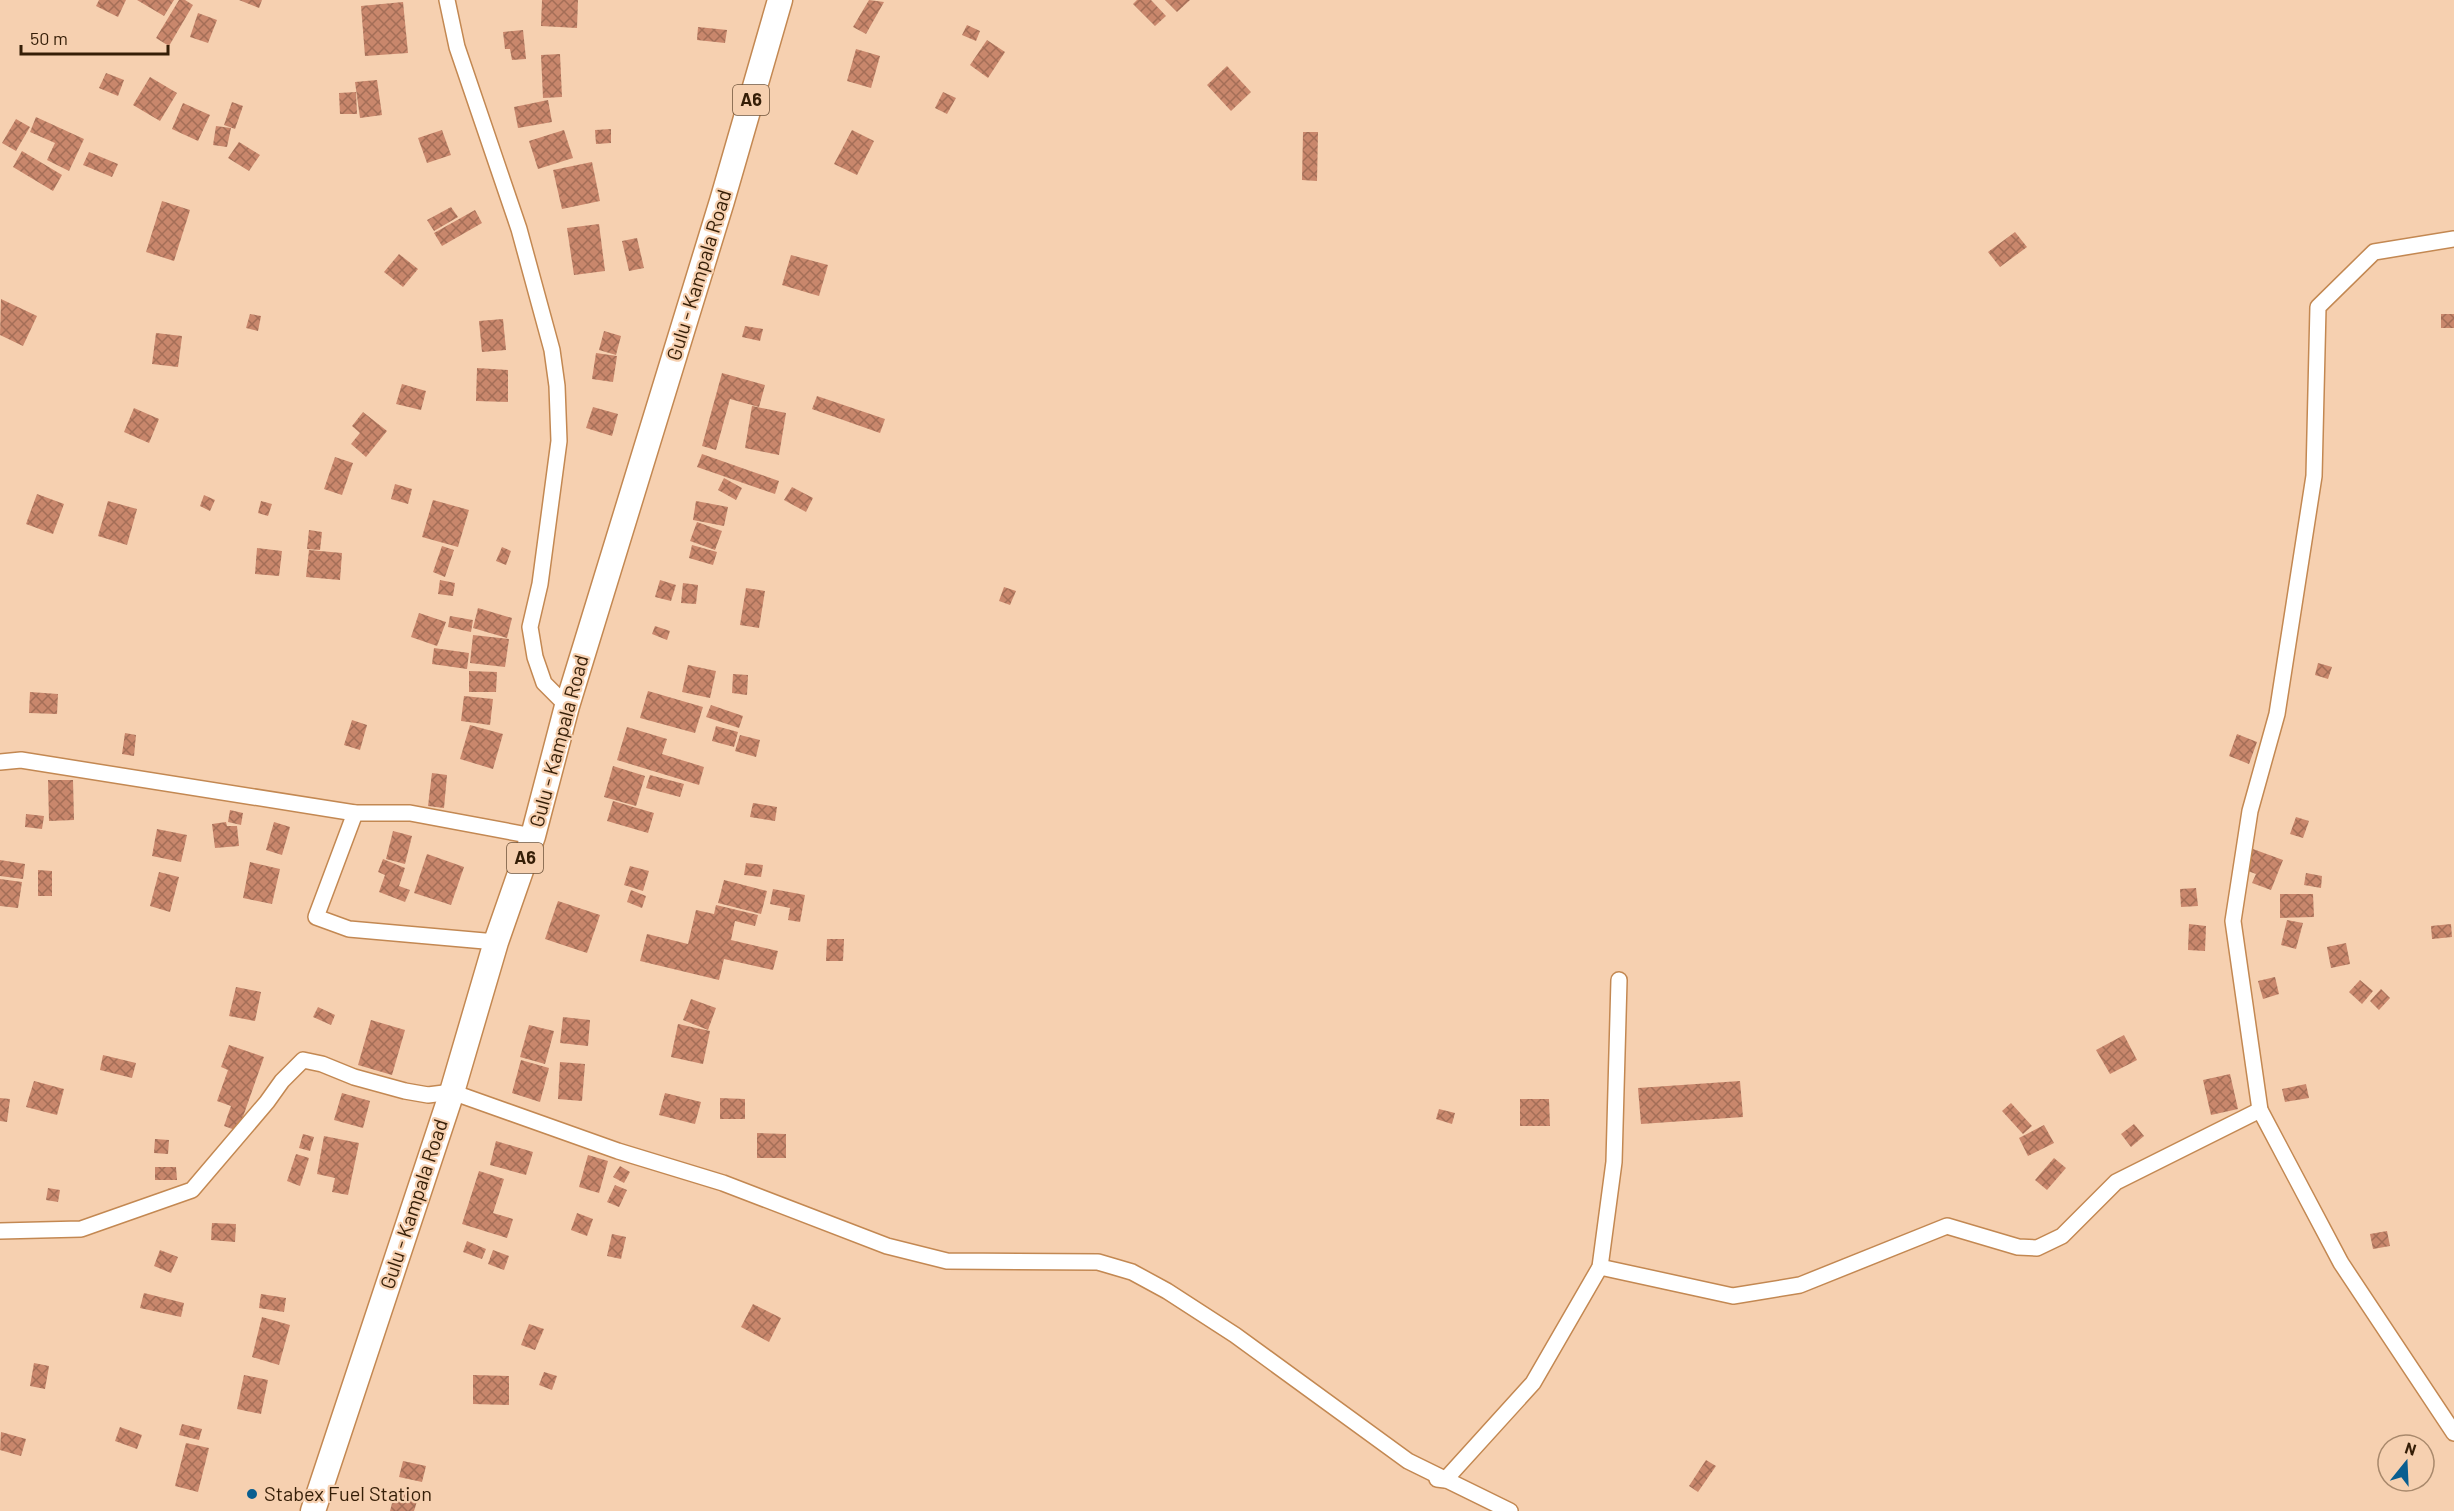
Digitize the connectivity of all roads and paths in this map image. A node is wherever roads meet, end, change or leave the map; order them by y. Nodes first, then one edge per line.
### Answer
1 (447, 0) edge
2 (780, 0) edge
3 (2454, 239) edge
4 (567, 706) junction
5 (0, 762) edge
6 (355, 813) junction
7 (533, 836) junction
8 (496, 942) junction
9 (1619, 980) dead end
10 (452, 1092) junction
11 (2260, 1110) junction
12 (0, 1230) edge
13 (1600, 1268) junction
14 (2454, 1433) edge
15 (1441, 1479) junction
16 (313, 1511) edge
17 (1510, 1511) edge

1 - 4 street
2 - 4 main road, Gulu - Kampala Road / A6
3 - 11 street
4 - 7 main road, Gulu - Kampala Road / A6
5 - 6 street
6 - 7 street
6 - 8 street
7 - 8 main road, Gulu - Kampala Road / A6
8 - 10 main road, Gulu - Kampala Road / A6
9 - 13 street
10 - 12 street
10 - 15 street
10 - 16 main road, Gulu - Kampala Road / A6
11 - 13 street
11 - 14 street
13 - 15 street
15 - 17 street

